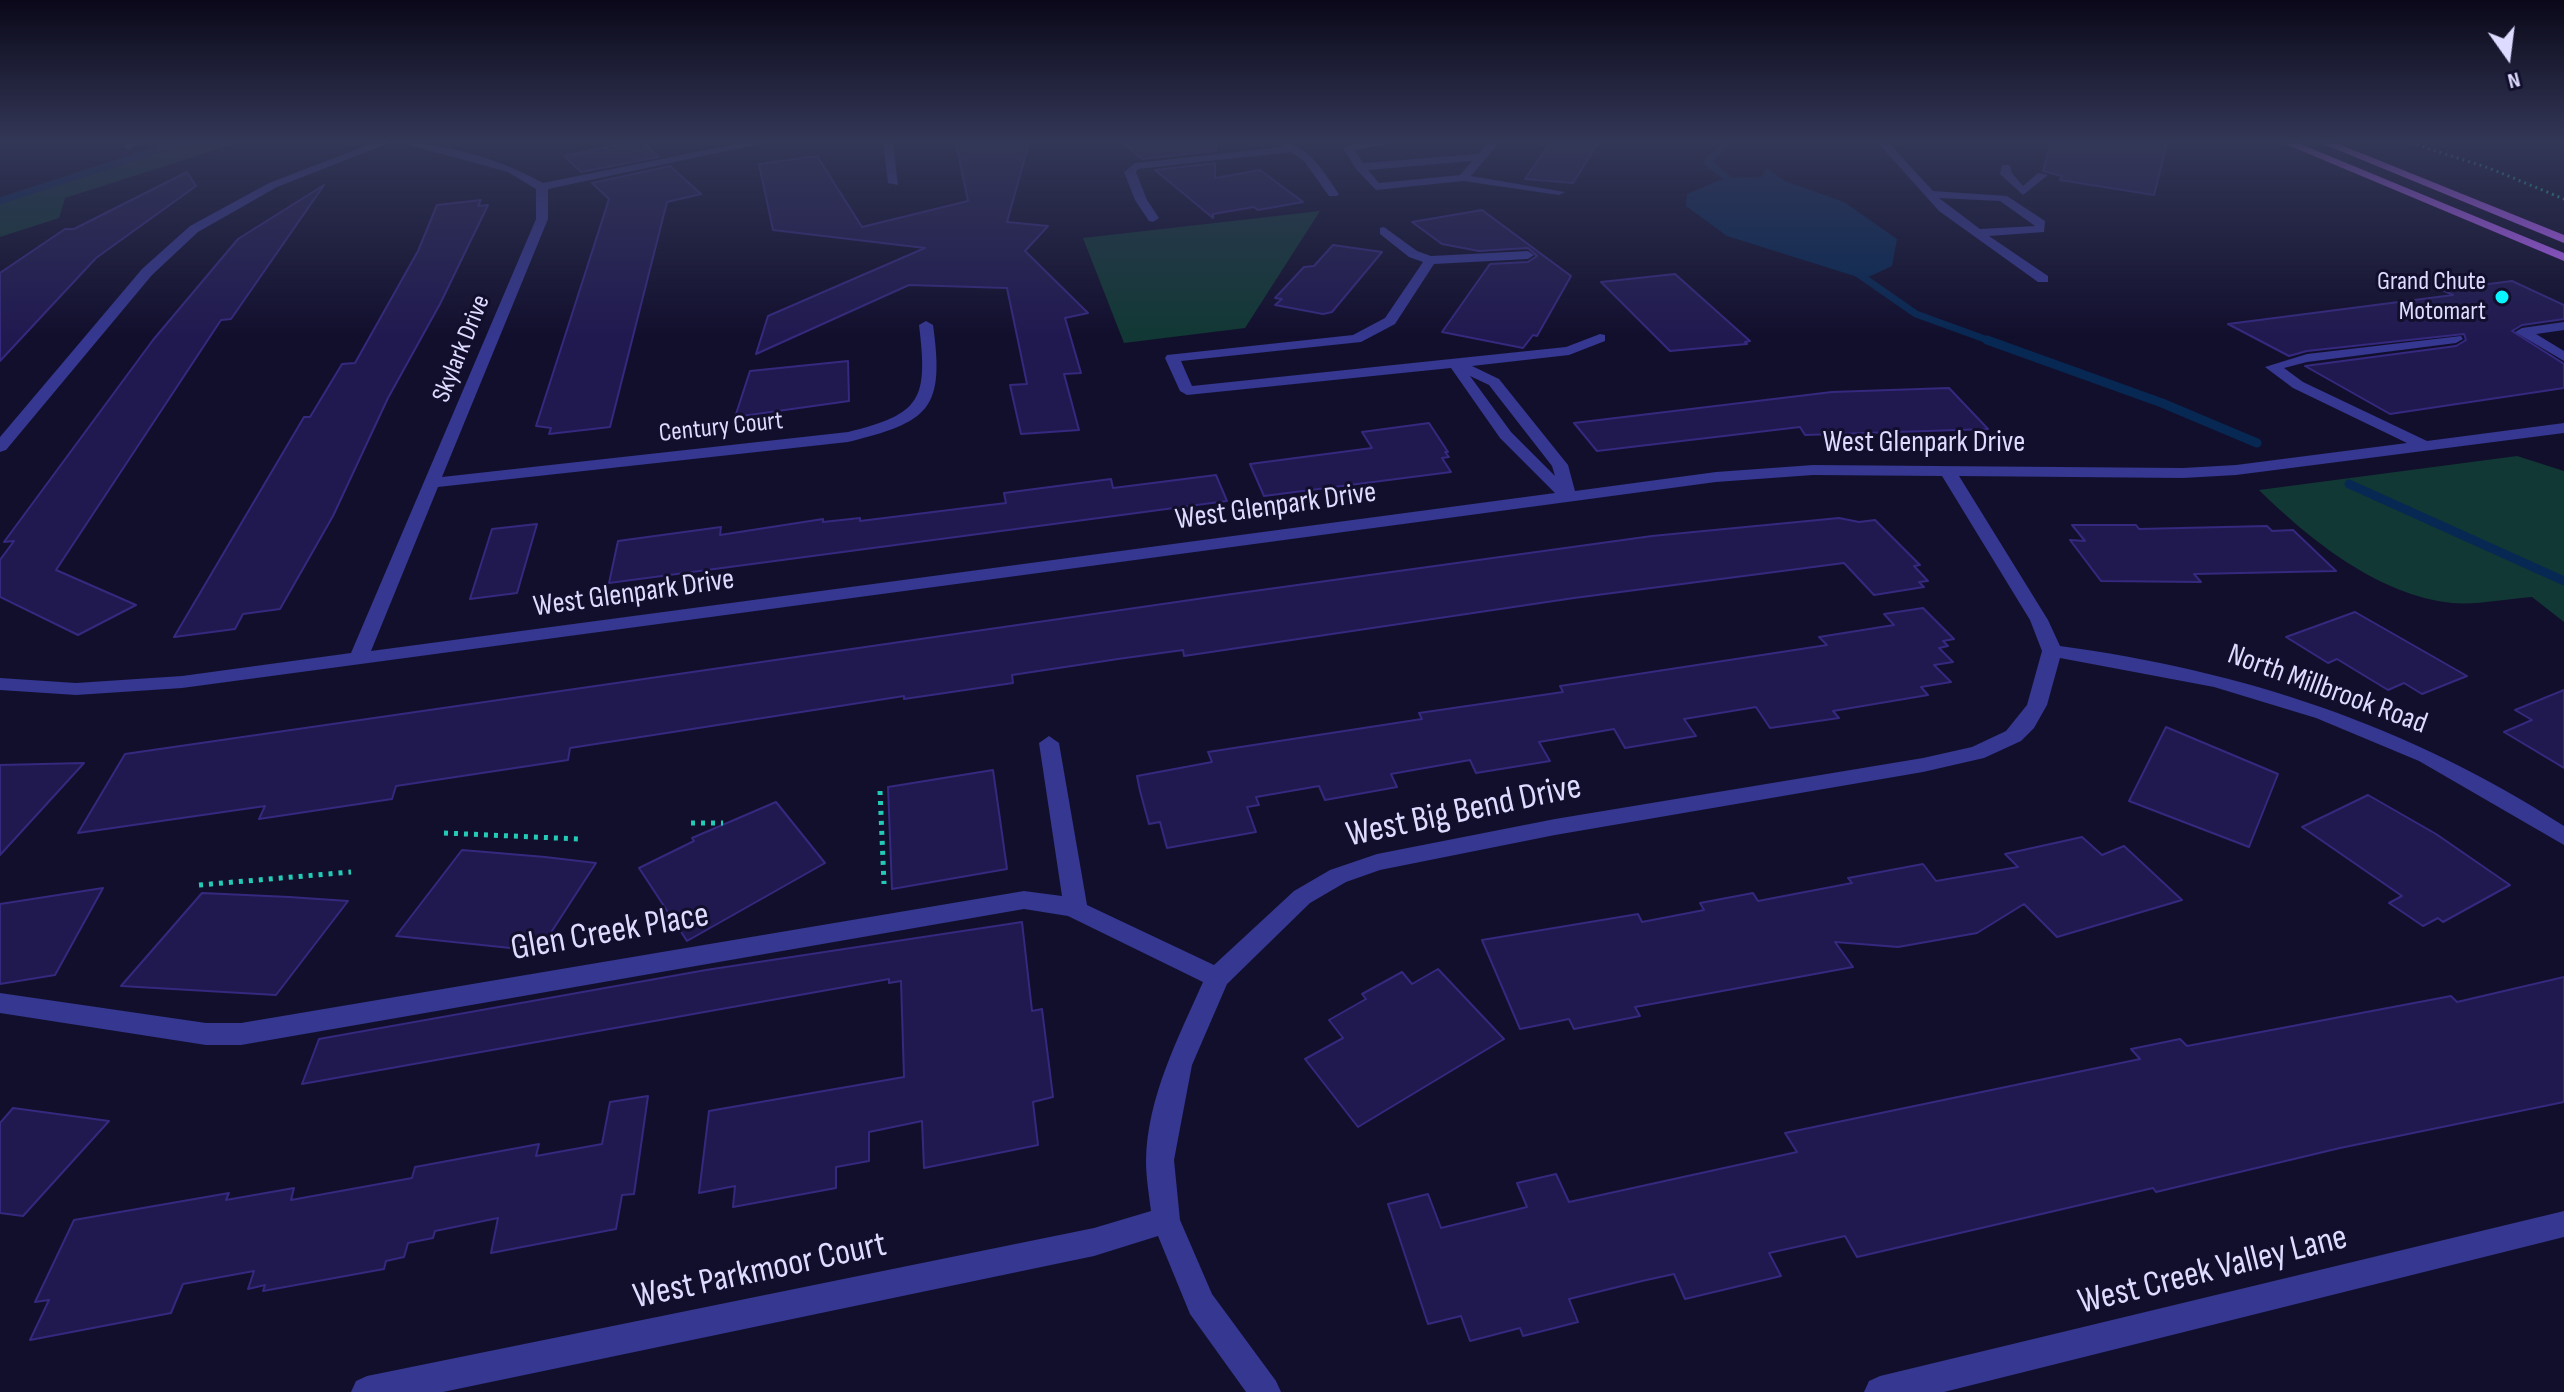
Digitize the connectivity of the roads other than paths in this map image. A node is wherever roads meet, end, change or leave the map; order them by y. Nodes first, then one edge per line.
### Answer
1 (232, 208) edge
2 (543, 208) edge
3 (1147, 208) edge
4 (1945, 208) edge
5 (2018, 208) edge
6 (2445, 208) edge
7 (2487, 208) edge
8 (1153, 218) dead end
9 (1384, 231) dead end
10 (1976, 233) junction
11 (2564, 239) edge
12 (1528, 255) dead end
13 (2564, 257) edge
14 (1430, 260) junction
15 (2043, 279) dead end
16 (926, 325) dead end
17 (2564, 326) edge
18 (1600, 338) dead end
19 (2456, 339) dead end
20 (2564, 357) edge
21 (1455, 363) junction
22 (2564, 428) edge
23 (2425, 446) junction
24 (0, 447) edge
25 (1947, 470) junction
26 (433, 483) junction
27 (1568, 496) junction
28 (2052, 651) junction
29 (358, 659) junction
30 (0, 684) edge
31 (1049, 743) dead end
32 (2564, 837) edge
33 (1076, 910) junction
34 (1217, 978) junction
35 (0, 1003) edge
36 (1166, 1220) junction
37 (2564, 1224) edge
38 (367, 1392) edge
39 (1265, 1392) edge
40 (1880, 1392) edge

1 - 24 street
2 - 26 street, Skylark Drive
3 - 8 street
4 - 10 street
5 - 10 street
6 - 13 main road
7 - 11 main road
9 - 14 street
10 - 15 street
12 - 14 street
14 - 21 street
16 - 26 street, Century Court
17 - 20 street
18 - 21 street
19 - 23 street
21 - 27 street
21 - 27 street
22 - 23 street, West Glenpark Drive
23 - 25 street, West Glenpark Drive
25 - 27 street, West Glenpark Drive
25 - 28 street
26 - 29 street, Skylark Drive
27 - 29 street, West Glenpark Drive
28 - 32 street, North Millbrook Road
28 - 34 street, West Big Bend Drive
29 - 30 street, West Glenpark Drive
31 - 33 street
33 - 34 street, Glen Creek Place
33 - 35 street, Glen Creek Place
34 - 36 street, West Big Bend Drive
36 - 38 street, West Parkmoor Court
36 - 39 street, West Big Bend Drive
37 - 40 street, West Creek Valley Lane

